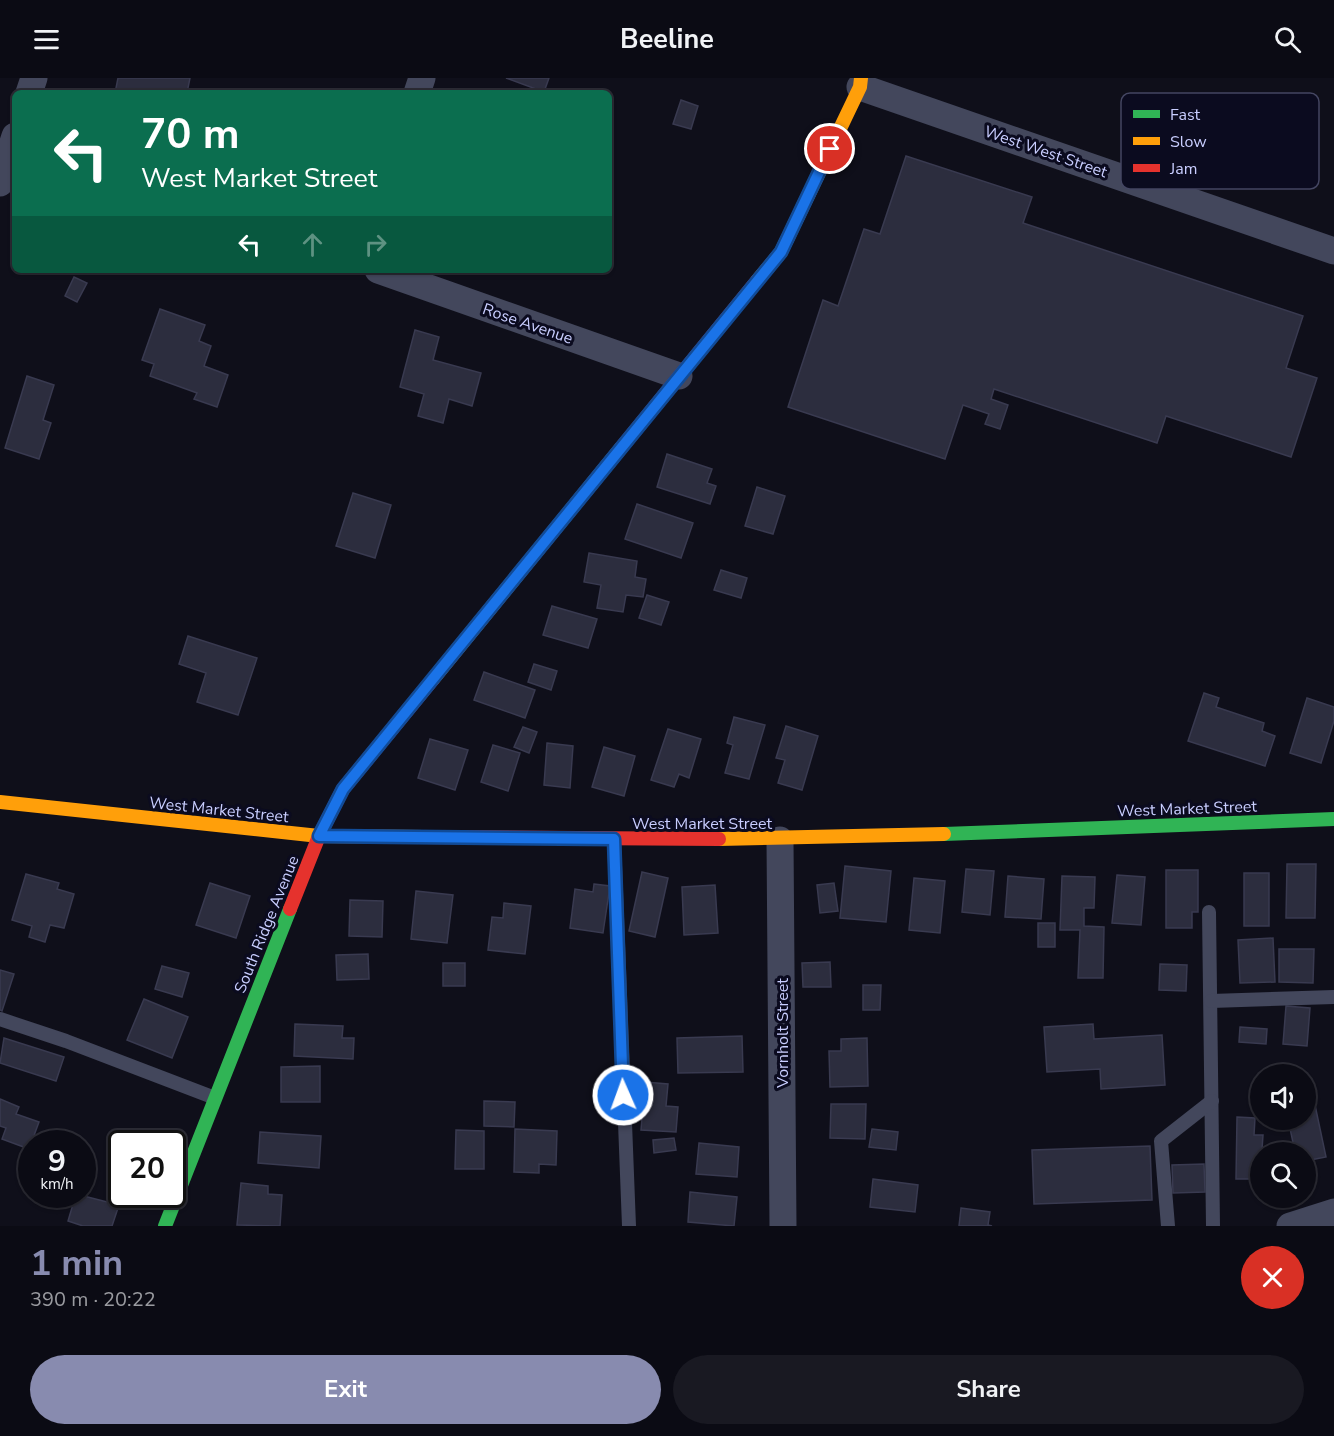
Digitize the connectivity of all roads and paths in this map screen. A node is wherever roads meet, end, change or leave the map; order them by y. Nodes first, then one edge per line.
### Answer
1 (860, 83) edge
2 (12, 151) edge
3 (1121, 175) edge
4 (0, 183) edge
5 (1161, 189) edge
6 (1334, 250) edge
7 (387, 273) edge
8 (679, 376) junction
9 (0, 802) edge
10 (1334, 819) edge
11 (319, 836) junction
12 (614, 839) junction
13 (780, 840) junction
14 (1209, 912) dead end
15 (1334, 997) edge
16 (1211, 1001) junction
17 (0, 1020) edge
18 (215, 1098) junction
19 (1212, 1101) junction
20 (1334, 1212) edge
21 (165, 1226) edge
22 (629, 1226) edge
23 (783, 1226) edge
24 (1168, 1226) edge
25 (1213, 1226) edge
26 (1290, 1226) edge

1 - 3 street, West West Street
1 - 8 street, South Ridge Avenue
2 - 4 street
5 - 6 street, West West Street
7 - 8 street, Rose Avenue
8 - 11 street, South Ridge Avenue
9 - 11 street, West Market Street
10 - 13 street, West Market Street
11 - 12 street, West Market Street
11 - 18 street, South Ridge Avenue
12 - 13 street, West Market Street
12 - 22 lane
13 - 23 street, Vornholt Street
14 - 16 lane
15 - 16 lane
16 - 19 lane
17 - 18 lane
18 - 21 street, South Ridge Avenue
19 - 24 lane
19 - 25 lane
20 - 26 street

